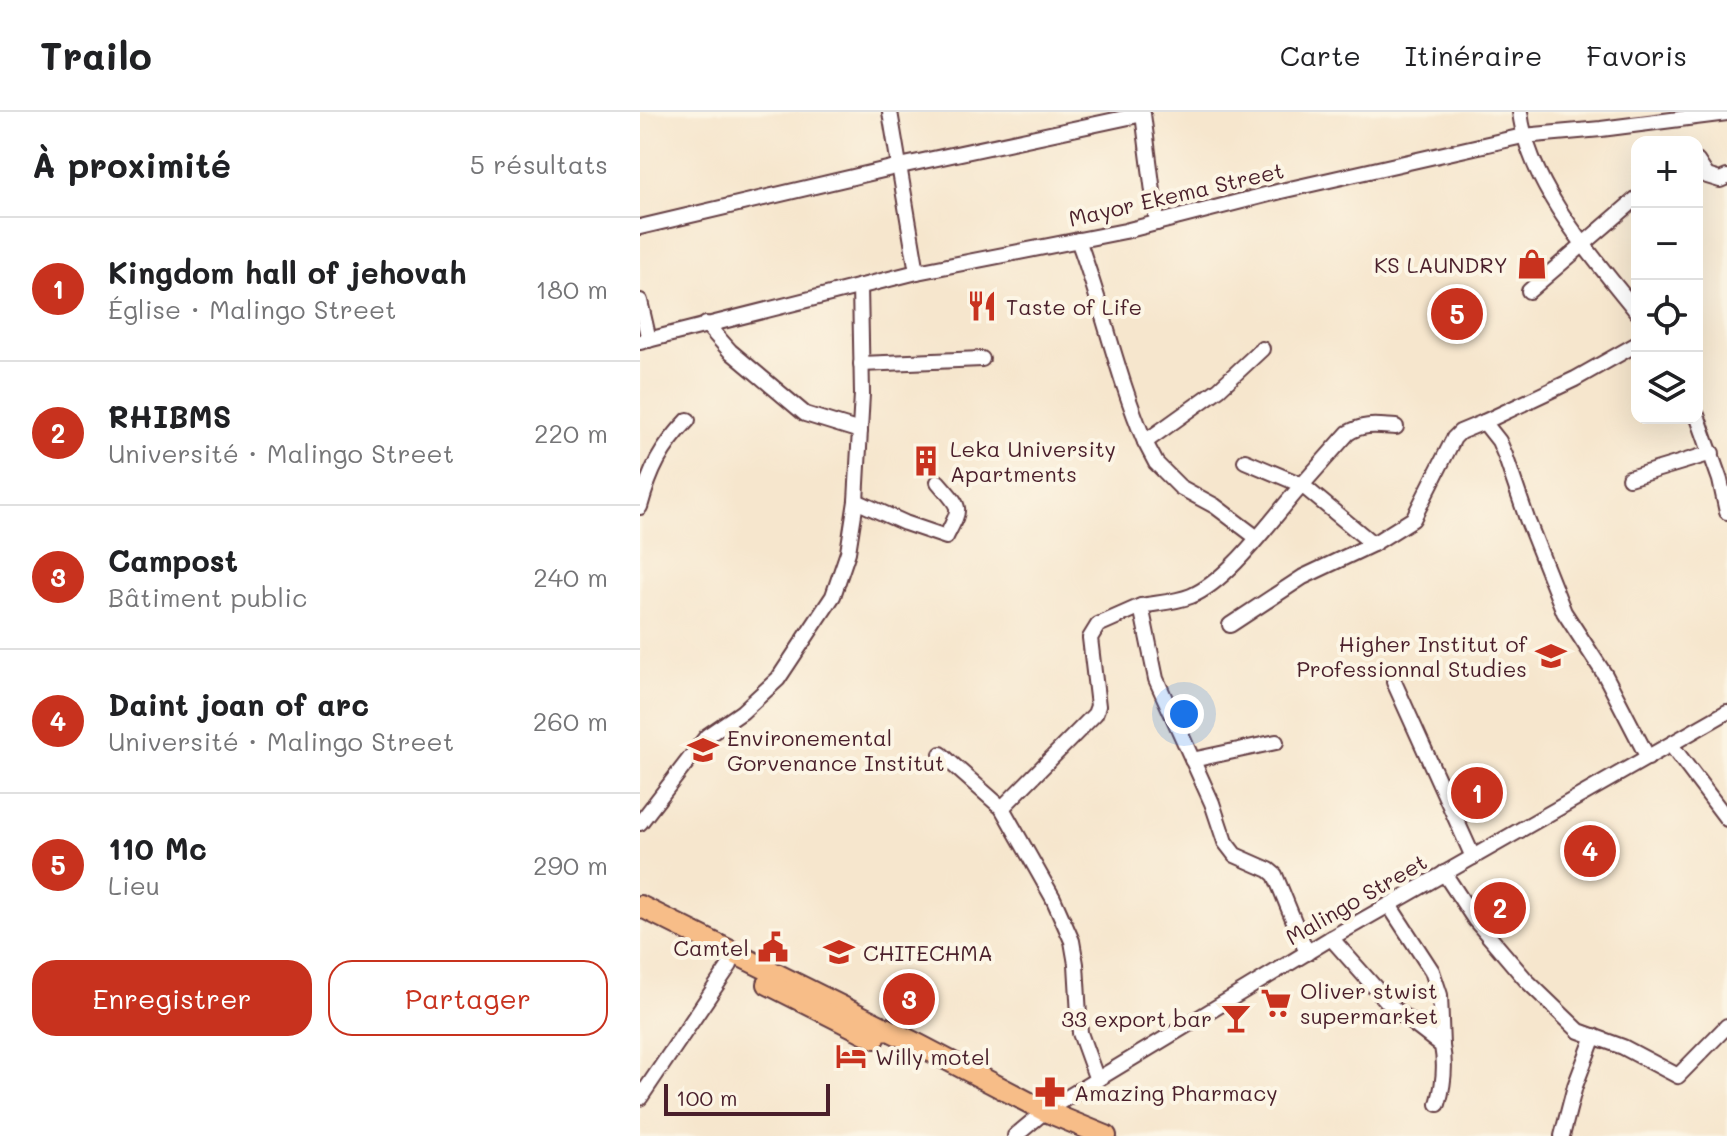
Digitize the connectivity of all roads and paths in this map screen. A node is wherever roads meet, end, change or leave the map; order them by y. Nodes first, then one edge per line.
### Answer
1 (890, 112) edge
2 (1520, 112) edge
3 (1146, 113) edge
4 (1727, 113) edge
5 (1523, 136) junction
6 (900, 166) junction
7 (1703, 170) edge
8 (1725, 182) edge
9 (1631, 203) edge
10 (1157, 223) junction
11 (640, 227) edge
12 (1078, 240) junction
13 (1584, 245) junction
14 (917, 272) junction
15 (860, 286) junction
16 (1529, 291) dead end
17 (640, 301) edge
18 (1631, 304) edge
19 (706, 324) junction
20 (645, 341) edge
21 (1631, 347) edge
22 (1262, 349) dead end
23 (982, 359) dead end
24 (861, 364) junction
25 (688, 420) dead end
26 (1484, 422) junction
27 (1701, 424) edge
28 (1396, 427) dead end
29 (860, 431) junction
30 (1145, 442) junction
31 (1712, 453) junction
32 (1245, 461) dead end
33 (1629, 478) dead end
34 (1724, 479) edge
35 (938, 482) dead end
36 (1302, 485) junction
37 (856, 501) junction
38 (640, 507) edge
39 (1727, 512) edge
40 (1256, 537) junction
41 (1373, 544) junction
42 (1141, 606) junction
43 (1230, 625) dead end
44 (1394, 682) dead end
45 (1727, 712) edge
46 (1276, 742) dead end
47 (1671, 745) junction
48 (941, 754) dead end
49 (1648, 758) junction
50 (1192, 760) junction
51 (1002, 808) junction
52 (1727, 819) edge
53 (640, 823) edge
54 (1473, 857) junction
55 (1444, 873) junction
56 (1389, 905) junction
57 (640, 906) edge
58 (640, 918) edge
59 (1331, 938) junction
60 (1307, 953) junction
61 (730, 965) junction
62 (1727, 1026) edge
63 (1594, 1036) junction
64 (1442, 1046) junction
65 (1097, 1080) junction
66 (640, 1098) edge
67 (1438, 1104) dead end
68 (1039, 1115) junction
69 (1015, 1136) edge
70 (1074, 1136) edge
71 (1106, 1136) edge
72 (1562, 1136) edge

1 - 6 street
2 - 5 street
3 - 6 street
3 - 10 street
4 - 5 street, Mayor Ekema Street
5 - 10 street, Mayor Ekema Street
5 - 13 street
6 - 11 street
6 - 14 street
7 - 8 street
9 - 13 street
10 - 12 street, Mayor Ekema Street
12 - 14 street, Mayor Ekema Street
12 - 30 street
13 - 16 street
13 - 18 street
14 - 15 street, Mayor Ekema Street
15 - 19 street, Mayor Ekema Street
15 - 24 street
17 - 20 street
19 - 20 street, Mayor Ekema Street
19 - 29 street
21 - 26 street
22 - 30 street
23 - 24 street
24 - 29 street
25 - 38 street
26 - 41 street
26 - 49 street
27 - 31 street
28 - 36 street
29 - 37 street
30 - 40 street
31 - 33 street
31 - 34 street
32 - 36 street
34 - 39 street
35 - 37 street
36 - 40 street
36 - 41 street
37 - 53 street
40 - 42 street
41 - 43 street
42 - 50 street
42 - 51 street
44 - 54 street
45 - 47 street, Malingo Street
46 - 50 street
47 - 49 street, Malingo Street
47 - 52 street
48 - 51 street
49 - 54 street, Malingo Street
50 - 60 street
51 - 65 street
54 - 55 street, Malingo Street
55 - 56 street, Malingo Street
55 - 63 street
56 - 59 street, Malingo Street
56 - 64 street
57 - 68 highway
58 - 61 highway
59 - 60 street, Malingo Street
59 - 64 street
60 - 65 street, Malingo Street
61 - 66 street
61 - 68 highway
62 - 63 street
63 - 72 street
64 - 67 street
65 - 68 street, Malingo Street
68 - 69 street, Malingo Street
68 - 70 highway
68 - 71 highway

